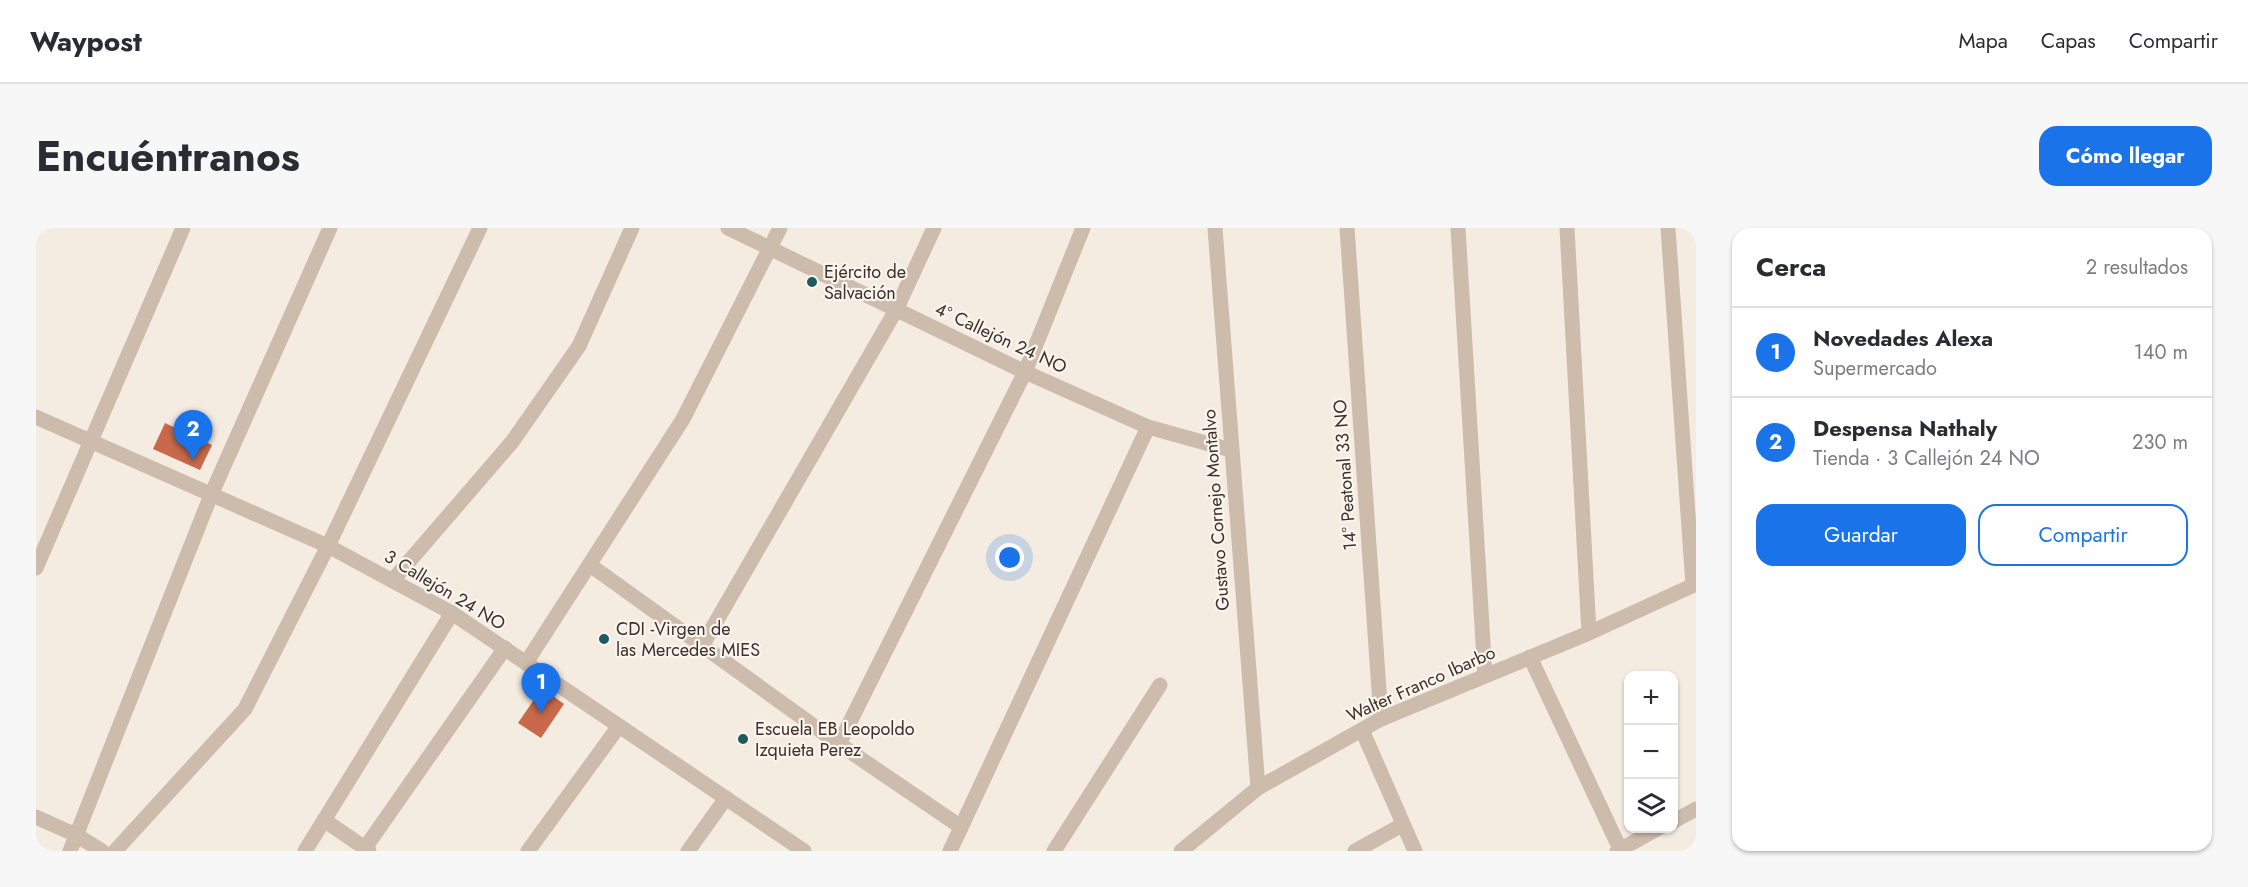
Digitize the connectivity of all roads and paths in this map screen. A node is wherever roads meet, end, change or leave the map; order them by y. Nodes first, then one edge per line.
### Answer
1 (183, 228) edge
2 (330, 228) edge
3 (480, 228) edge
4 (632, 228) edge
5 (728, 228) edge
6 (780, 228) edge
7 (933, 228) edge
8 (1083, 228) edge
9 (1215, 228) edge
10 (1347, 228) edge
11 (1458, 228) edge
12 (1567, 228) edge
13 (1668, 228) edge
14 (770, 248) junction
15 (896, 310) junction
16 (1025, 372) junction
17 (36, 417) edge
18 (1148, 427) junction
19 (89, 442) junction
20 (1231, 450) junction
21 (211, 495) junction
22 (328, 546) junction
23 (590, 565) junction
24 (36, 568) edge
25 (393, 580) junction
26 (1694, 585) edge
27 (452, 613) junction
28 (1589, 633) junction
29 (702, 646) junction
30 (505, 648) junction
31 (1530, 657) junction
32 (526, 663) junction
33 (1485, 676) junction
34 (1160, 685) dead end
35 (1382, 719) junction
36 (619, 726) junction
37 (1362, 730) junction
38 (839, 744) junction
39 (1258, 788) junction
40 (726, 798) junction
41 (1696, 809) edge
42 (36, 817) edge
43 (1678, 819) edge
44 (324, 820) junction
45 (1402, 825) junction
46 (961, 827) junction
47 (1650, 833) edge
48 (76, 835) junction
49 (367, 849) edge
50 (1619, 850) edge
51 (69, 851) edge
52 (102, 851) edge
53 (115, 851) edge
54 (305, 851) edge
55 (528, 851) edge
56 (688, 851) edge
57 (804, 851) edge
58 (950, 851) edge
59 (1054, 851) edge
60 (1181, 851) edge
61 (1355, 851) edge
62 (1415, 851) edge

1 - 19 street
2 - 21 street
3 - 22 street
4 - 25 street
5 - 14 street, 4° Callejón 24 NO
6 - 14 street
7 - 15 street
8 - 16 street
9 - 20 street, Gustavo Cornejo Montalvo
10 - 35 street, 14° Peatonal 33 NO
11 - 33 street
12 - 28 street
13 - 26 street
14 - 15 street, 4° Callejón 24 NO
14 - 23 street
15 - 16 street, 4° Callejón 24 NO
15 - 29 street
16 - 18 street, 4° Callejón 24 NO
16 - 38 street
17 - 19 street, 3 Callejón 24 NO
18 - 20 street, 4° Callejón 24 NO
18 - 46 street
19 - 21 street, 3 Callejón 24 NO
19 - 24 street
20 - 39 street, Gustavo Cornejo Montalvo
21 - 22 street, 3 Callejón 24 NO
21 - 48 street
22 - 25 street, 3 Callejón 24 NO
22 - 53 street
23 - 29 street
23 - 32 street
25 - 27 street, 3 Callejón 24 NO
26 - 28 street, Walter Franco Ibarbo
27 - 30 street, 3 Callejón 24 NO
27 - 44 street
28 - 31 street, Walter Franco Ibarbo
29 - 38 street
30 - 32 street, 3 Callejón 24 NO
30 - 49 street
31 - 33 street, Walter Franco Ibarbo
31 - 50 street
32 - 36 street, 3 Callejón 24 NO
33 - 35 street, Walter Franco Ibarbo
34 - 59 street
35 - 37 street, Walter Franco Ibarbo
36 - 40 street, 3 Callejón 24 NO
36 - 55 street
37 - 39 street, Walter Franco Ibarbo
37 - 45 street
38 - 46 street
39 - 60 street, Walter Franco Ibarbo
40 - 56 street
40 - 57 street, 3 Callejón 24 NO
41 - 43 street
42 - 48 street
44 - 49 street
44 - 54 street
45 - 61 street
45 - 62 street
46 - 58 street
47 - 50 street
48 - 51 street
48 - 52 street

